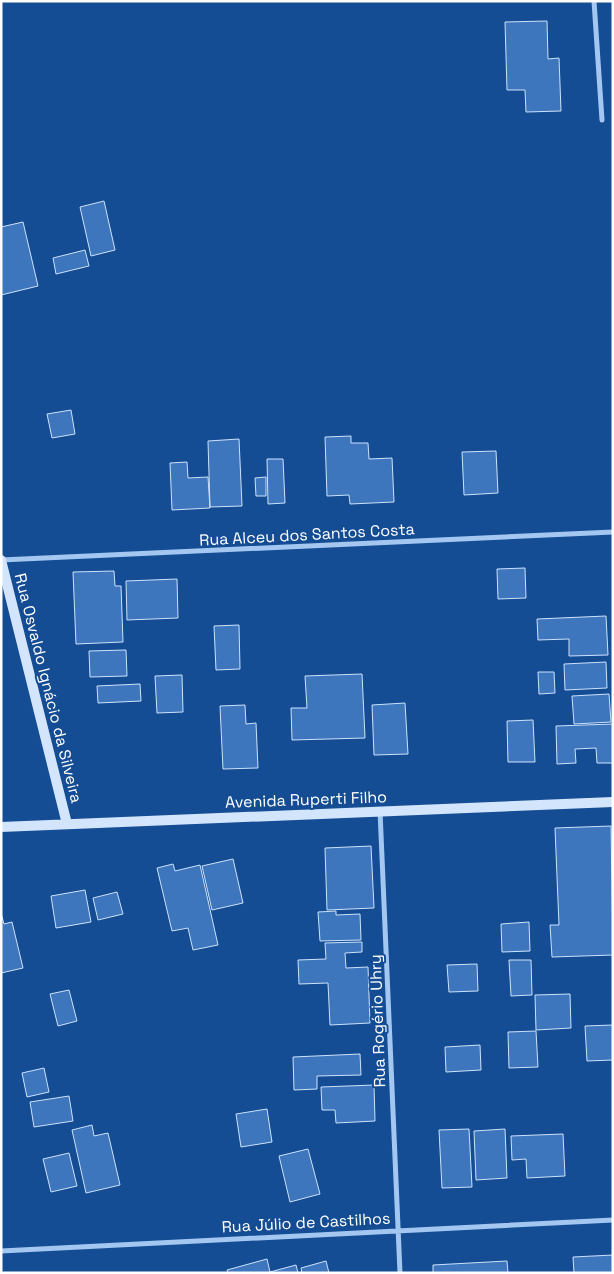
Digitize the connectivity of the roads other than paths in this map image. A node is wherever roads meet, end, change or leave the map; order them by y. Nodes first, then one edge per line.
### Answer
1 (594, 1) edge
2 (602, 120) dead end
3 (613, 532) edge
4 (1, 560) edge
5 (613, 802) edge
6 (380, 811) junction
7 (67, 824) junction
8 (1, 827) edge
9 (613, 1220) edge
10 (398, 1229) junction
11 (1, 1251) edge
12 (400, 1273) edge

1 - 2 street
3 - 4 street, Rua Alceu dos Santos Costa
4 - 7 main road, Rua Osvaldo Ignácio da Silveira
5 - 6 main road, Avenida Ruperti Filho
6 - 7 main road, Avenida Ruperti Filho
6 - 10 street, Rua Rogério Uhry
7 - 8 main road, Avenida Ruperti Filho
9 - 10 street, Rua Júlio de Castilhos
10 - 11 street, Rua Júlio de Castilhos
10 - 12 street, Rua Rogério Uhry

